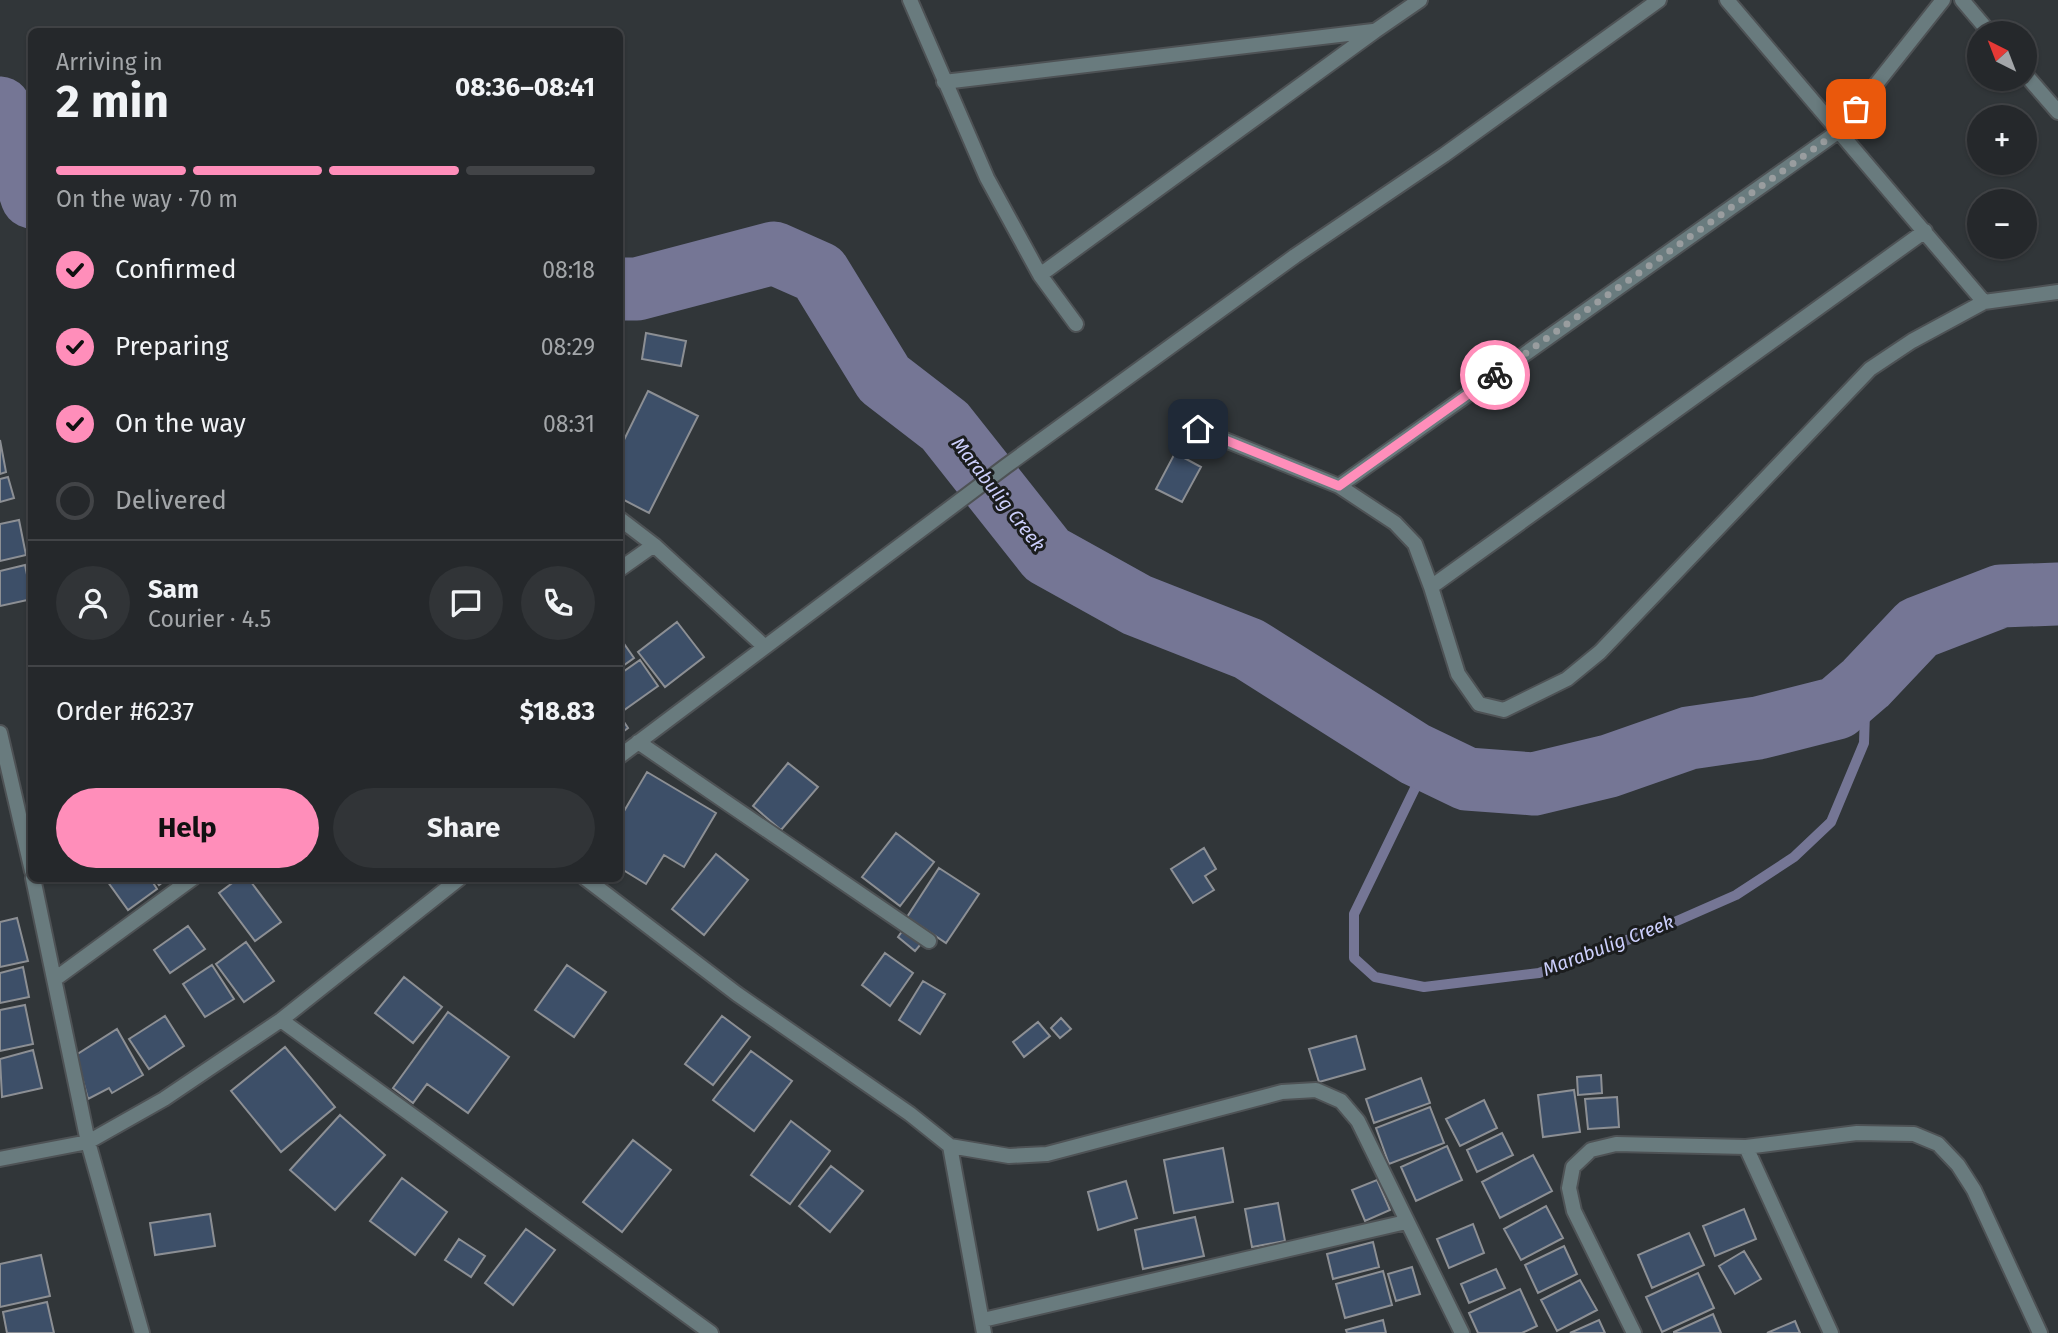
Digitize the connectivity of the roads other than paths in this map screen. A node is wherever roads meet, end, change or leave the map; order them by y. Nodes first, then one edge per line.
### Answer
1 (910, 0) edge
2 (1420, 0) edge
3 (1659, 0) edge
4 (1727, 0) edge
5 (1943, 0) edge
6 (1962, 0) edge
7 (1980, 21) edge
8 (1375, 31) junction
9 (944, 82) junction
10 (2037, 88) edge
11 (2058, 113) edge
12 (1839, 131) junction
13 (1925, 231) junction
14 (1040, 275) junction
15 (2058, 292) edge
16 (1984, 302) junction
17 (1076, 324) dead end
18 (1198, 429) dead end
19 (1339, 486) junction
20 (623, 521) edge
21 (654, 545) junction
22 (623, 567) edge
23 (1431, 587) junction
24 (765, 647) junction
25 (0, 733) edge
26 (638, 742) junction
27 (623, 753) edge
28 (27, 830) edge
29 (34, 882) edge
30 (187, 882) edge
31 (455, 882) edge
32 (589, 882) edge
33 (929, 941) dead end
34 (55, 978) junction
35 (281, 1020) junction
36 (88, 1142) junction
37 (950, 1146) junction
38 (1746, 1147) junction
39 (0, 1159) edge
40 (1406, 1222) junction
41 (983, 1327) edge
42 (142, 1333) edge
43 (711, 1333) edge
44 (1462, 1333) edge
45 (1634, 1333) edge
46 (1830, 1333) edge
47 (2040, 1333) edge

1 - 9 street
2 - 8 street
3 - 24 street
4 - 12 street
5 - 12 street
6 - 7 street
8 - 9 street
8 - 14 street
9 - 14 street
10 - 11 street
12 - 13 street
12 - 19 street
13 - 16 street
13 - 23 street
14 - 17 street
15 - 16 street
16 - 23 street
18 - 19 street
19 - 23 street
20 - 21 street
21 - 22 street
21 - 24 street
24 - 26 street
25 - 28 street
26 - 27 street
26 - 33 street
29 - 34 street
30 - 34 street
31 - 35 street
32 - 37 street
34 - 36 street
35 - 36 street
35 - 43 street
36 - 39 street
36 - 42 street
37 - 40 street
37 - 41 street
38 - 45 street
38 - 46 street
38 - 47 street
40 - 41 street
40 - 44 street

